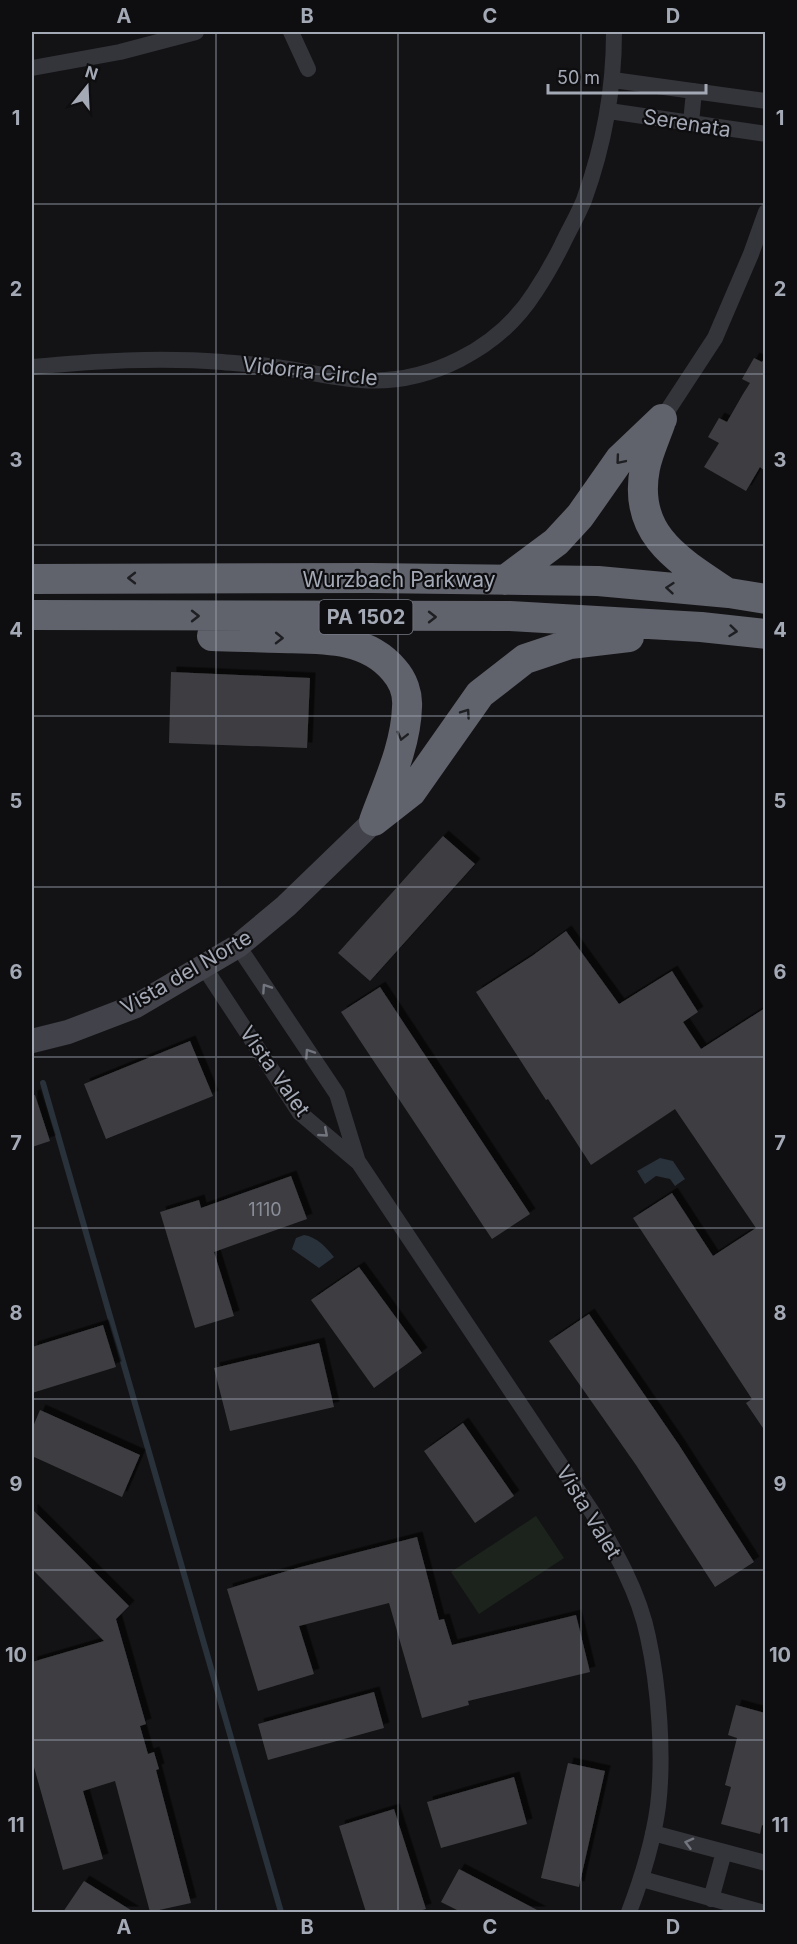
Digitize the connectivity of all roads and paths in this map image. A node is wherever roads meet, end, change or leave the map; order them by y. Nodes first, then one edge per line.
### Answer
1 (196, 32) edge
2 (291, 32) edge
3 (614, 32) edge
4 (32, 68) edge
5 (308, 69) dead end
6 (613, 80) junction
7 (694, 92) junction
8 (765, 101) edge
9 (609, 111) junction
10 (691, 123) junction
11 (765, 134) edge
12 (765, 212) edge
13 (32, 367) edge
14 (662, 419) junction
15 (32, 579) edge
16 (505, 580) junction
17 (729, 593) junction
18 (765, 599) edge
19 (32, 615) edge
20 (701, 627) junction
21 (32, 632) edge
22 (765, 634) edge
23 (374, 821) junction
24 (238, 946) junction
25 (204, 967) junction
26 (32, 1041) edge
27 (358, 1163) junction
28 (653, 1833) junction
29 (724, 1852) junction
30 (765, 1863) edge
31 (642, 1879) junction
32 (711, 1899) junction
33 (629, 1912) edge
34 (761, 1912) edge

1 - 4 street
2 - 5 street
3 - 6 street, Vidorra Circle
6 - 7 street, Serenata
6 - 9 street, Vidorra Circle
7 - 8 street, Serenata
7 - 10 street
9 - 10 street, Serenata
9 - 13 street, Vidorra Circle
10 - 11 street, Serenata
12 - 14 street
14 -> 16 highway
14 - 17 highway
16 -> 15 highway, Wurzbach Parkway / PA 1502
17 -> 16 highway, Wurzbach Parkway / PA 1502
17 - 18 highway, Wurzbach Parkway / PA 1502
19 -> 20 highway, Wurzbach Parkway / PA 1502
20 -> 22 highway, Wurzbach Parkway / PA 1502
23 -> 20 highway
21 -> 23 highway
23 - 24 street, Vista del Norte
24 - 25 street, Vista del Norte
27 -> 24 street, Vista Valet
25 - 26 street, Vista del Norte
25 -> 27 street, Vista Valet
27 - 28 street, Vista Valet
29 -> 28 street
28 - 31 street, Vista Valet
29 - 30 street
29 - 32 street
31 - 32 street
31 - 33 street, Vista Valet
32 - 34 street

